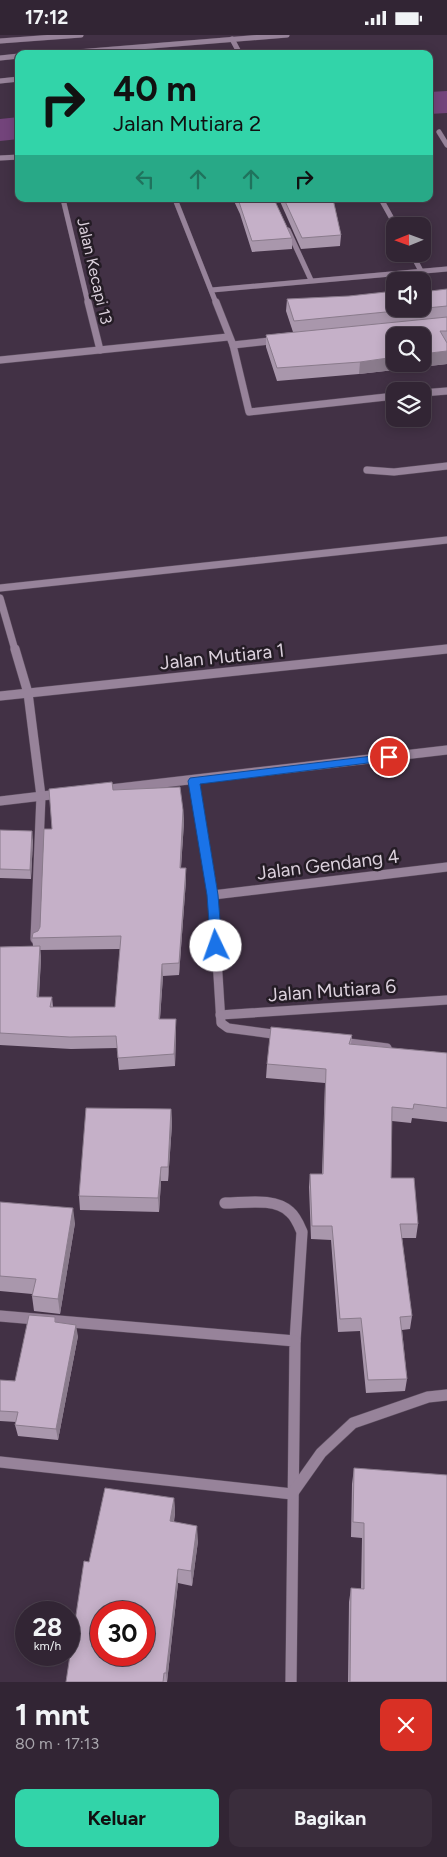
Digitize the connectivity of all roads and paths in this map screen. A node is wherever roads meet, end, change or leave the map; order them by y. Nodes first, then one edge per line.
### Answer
1 (81, 35) edge
2 (287, 35) edge
3 (232, 39) junction
4 (0, 41) edge
5 (101, 50) edge
6 (238, 50) edge
7 (15, 57) edge
8 (0, 58) edge
9 (15, 79) edge
10 (0, 81) edge
11 (439, 132) dead end
12 (447, 145) edge
13 (15, 157) edge
14 (0, 158) edge
15 (64, 202) edge
16 (176, 202) edge
17 (383, 202) edge
18 (391, 217) edge
19 (286, 226) edge
20 (417, 263) edge
21 (447, 269) edge
22 (421, 271) junction
23 (311, 280) junction
24 (212, 289) junction
25 (228, 337) junction
26 (281, 340) edge
27 (233, 345) junction
28 (100, 350) junction
29 (0, 361) edge
30 (447, 391) edge
31 (431, 392) edge
32 (386, 397) edge
33 (447, 466) edge
34 (368, 470) dead end
35 (447, 540) edge
36 (0, 588) edge
37 (0, 598) edge
38 (447, 649) edge
39 (28, 693) junction
40 (0, 696) edge
41 (447, 751) edge
42 (194, 781) junction
43 (89, 791) edge
44 (70, 793) edge
45 (41, 796) junction
46 (0, 801) edge
47 (447, 867) edge
48 (212, 895) junction
49 (35, 939) edge
50 (447, 1000) edge
51 (220, 1015) junction
52 (294, 1037) edge
53 (333, 1041) edge
54 (399, 1049) edge
55 (225, 1203) dead end
56 (0, 1316) edge
57 (295, 1341) junction
58 (447, 1395) edge
59 (0, 1462) edge
60 (292, 1494) junction
61 (291, 1682) edge

1 - 4 street
2 - 3 street
3 - 5 street
3 - 6 street
7 - 8 street
9 - 10 street
11 - 12 street
13 - 14 street
15 - 28 street, Jalan Kecapi 13
16 - 24 street
17 - 18 street
19 - 23 street
20 - 22 street
21 - 22 street
22 - 23 street
23 - 24 street
24 - 25 street
25 - 27 street
25 - 28 street
26 - 27 street
27 - 32 street
28 - 29 street
30 - 31 street
33 - 34 street
35 - 36 street
37 - 39 street
38 - 39 street, Jalan Mutiara 1
39 - 40 street, Jalan Mutiara 1
39 - 45 street
41 - 42 street
42 - 43 street
42 - 48 street
44 - 45 street
45 - 46 street
45 - 49 street
47 - 48 street, Jalan Gendang 4
48 - 51 street
50 - 51 street, Jalan Mutiara 6
51 - 52 street
53 - 54 street
55 - 57 street
56 - 57 street
57 - 60 street
58 - 60 street
59 - 60 street
60 - 61 street

